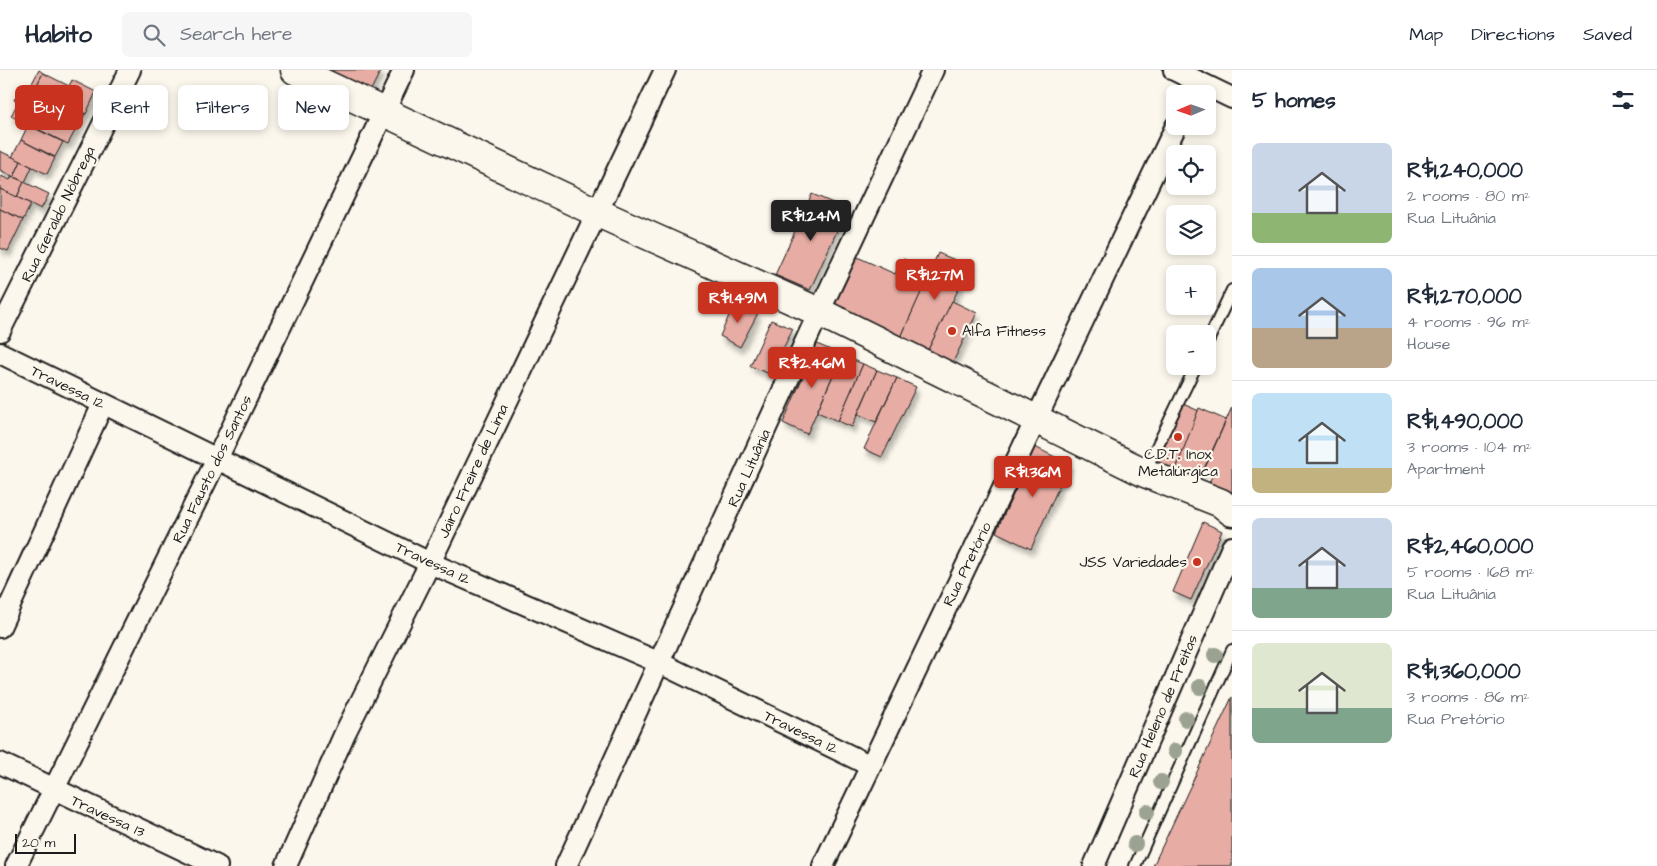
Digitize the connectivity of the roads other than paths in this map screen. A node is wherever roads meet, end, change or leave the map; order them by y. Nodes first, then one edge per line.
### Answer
1 (130, 70) edge
2 (295, 70) edge
3 (404, 70) edge
4 (664, 70) edge
5 (933, 70) edge
6 (1174, 70) edge
7 (1197, 82) edge
8 (1232, 98) edge
9 (384, 113) junction
10 (1172, 135) edge
11 (596, 212) junction
12 (1232, 290) edge
13 (819, 312) junction
14 (1216, 325) edge
15 (0, 331) edge
16 (0, 354) edge
17 (1192, 375) edge
18 (103, 404) junction
19 (1036, 419) junction
20 (217, 460) junction
21 (1145, 473) junction
22 (1228, 506) edge
23 (1232, 547) edge
24 (430, 563) junction
25 (0, 627) edge
26 (1232, 650) edge
27 (660, 663) junction
28 (0, 763) edge
29 (869, 765) junction
30 (54, 790) junction
31 (16, 866) edge
32 (217, 866) edge
33 (286, 866) edge
34 (566, 866) edge
35 (823, 866) edge
36 (1094, 866) edge
37 (1136, 866) edge

1 - 15 street, Rua Geraldo Nóbrega
2 - 9 main road
3 - 9 street, Rua Fausto dos Santos
4 - 11 street, Jairo Freire de Lima
5 - 13 street, Rua Lituânia
6 - 7 street
7 - 8 street
9 - 11 main road
9 - 20 street, Rua Fausto dos Santos
10 - 19 street, Rua Pretório
11 - 13 main road
11 - 24 street, Jairo Freire de Lima
12 - 14 lane
13 - 19 main road
13 - 27 street, Rua Lituânia
16 - 18 street, Travessa 12
17 - 21 lane
18 - 20 street, Travessa 12
18 - 25 street
19 - 21 main road
19 - 29 street, Rua Pretório
20 - 24 street, Travessa 12
20 - 30 street, Rua Fausto dos Santos
21 - 22 main road
23 - 36 street, Rua Heleno de Freitas
24 - 27 street, Travessa 12
24 - 33 street, Jairo Freire de Lima
26 - 37 lane
27 - 29 street, Travessa 12
27 - 34 street, Rua Lituânia
28 - 30 street, Travessa 13
29 - 35 street, Rua Pretório
30 - 31 street, Rua Fausto dos Santos
30 - 32 street, Travessa 13

